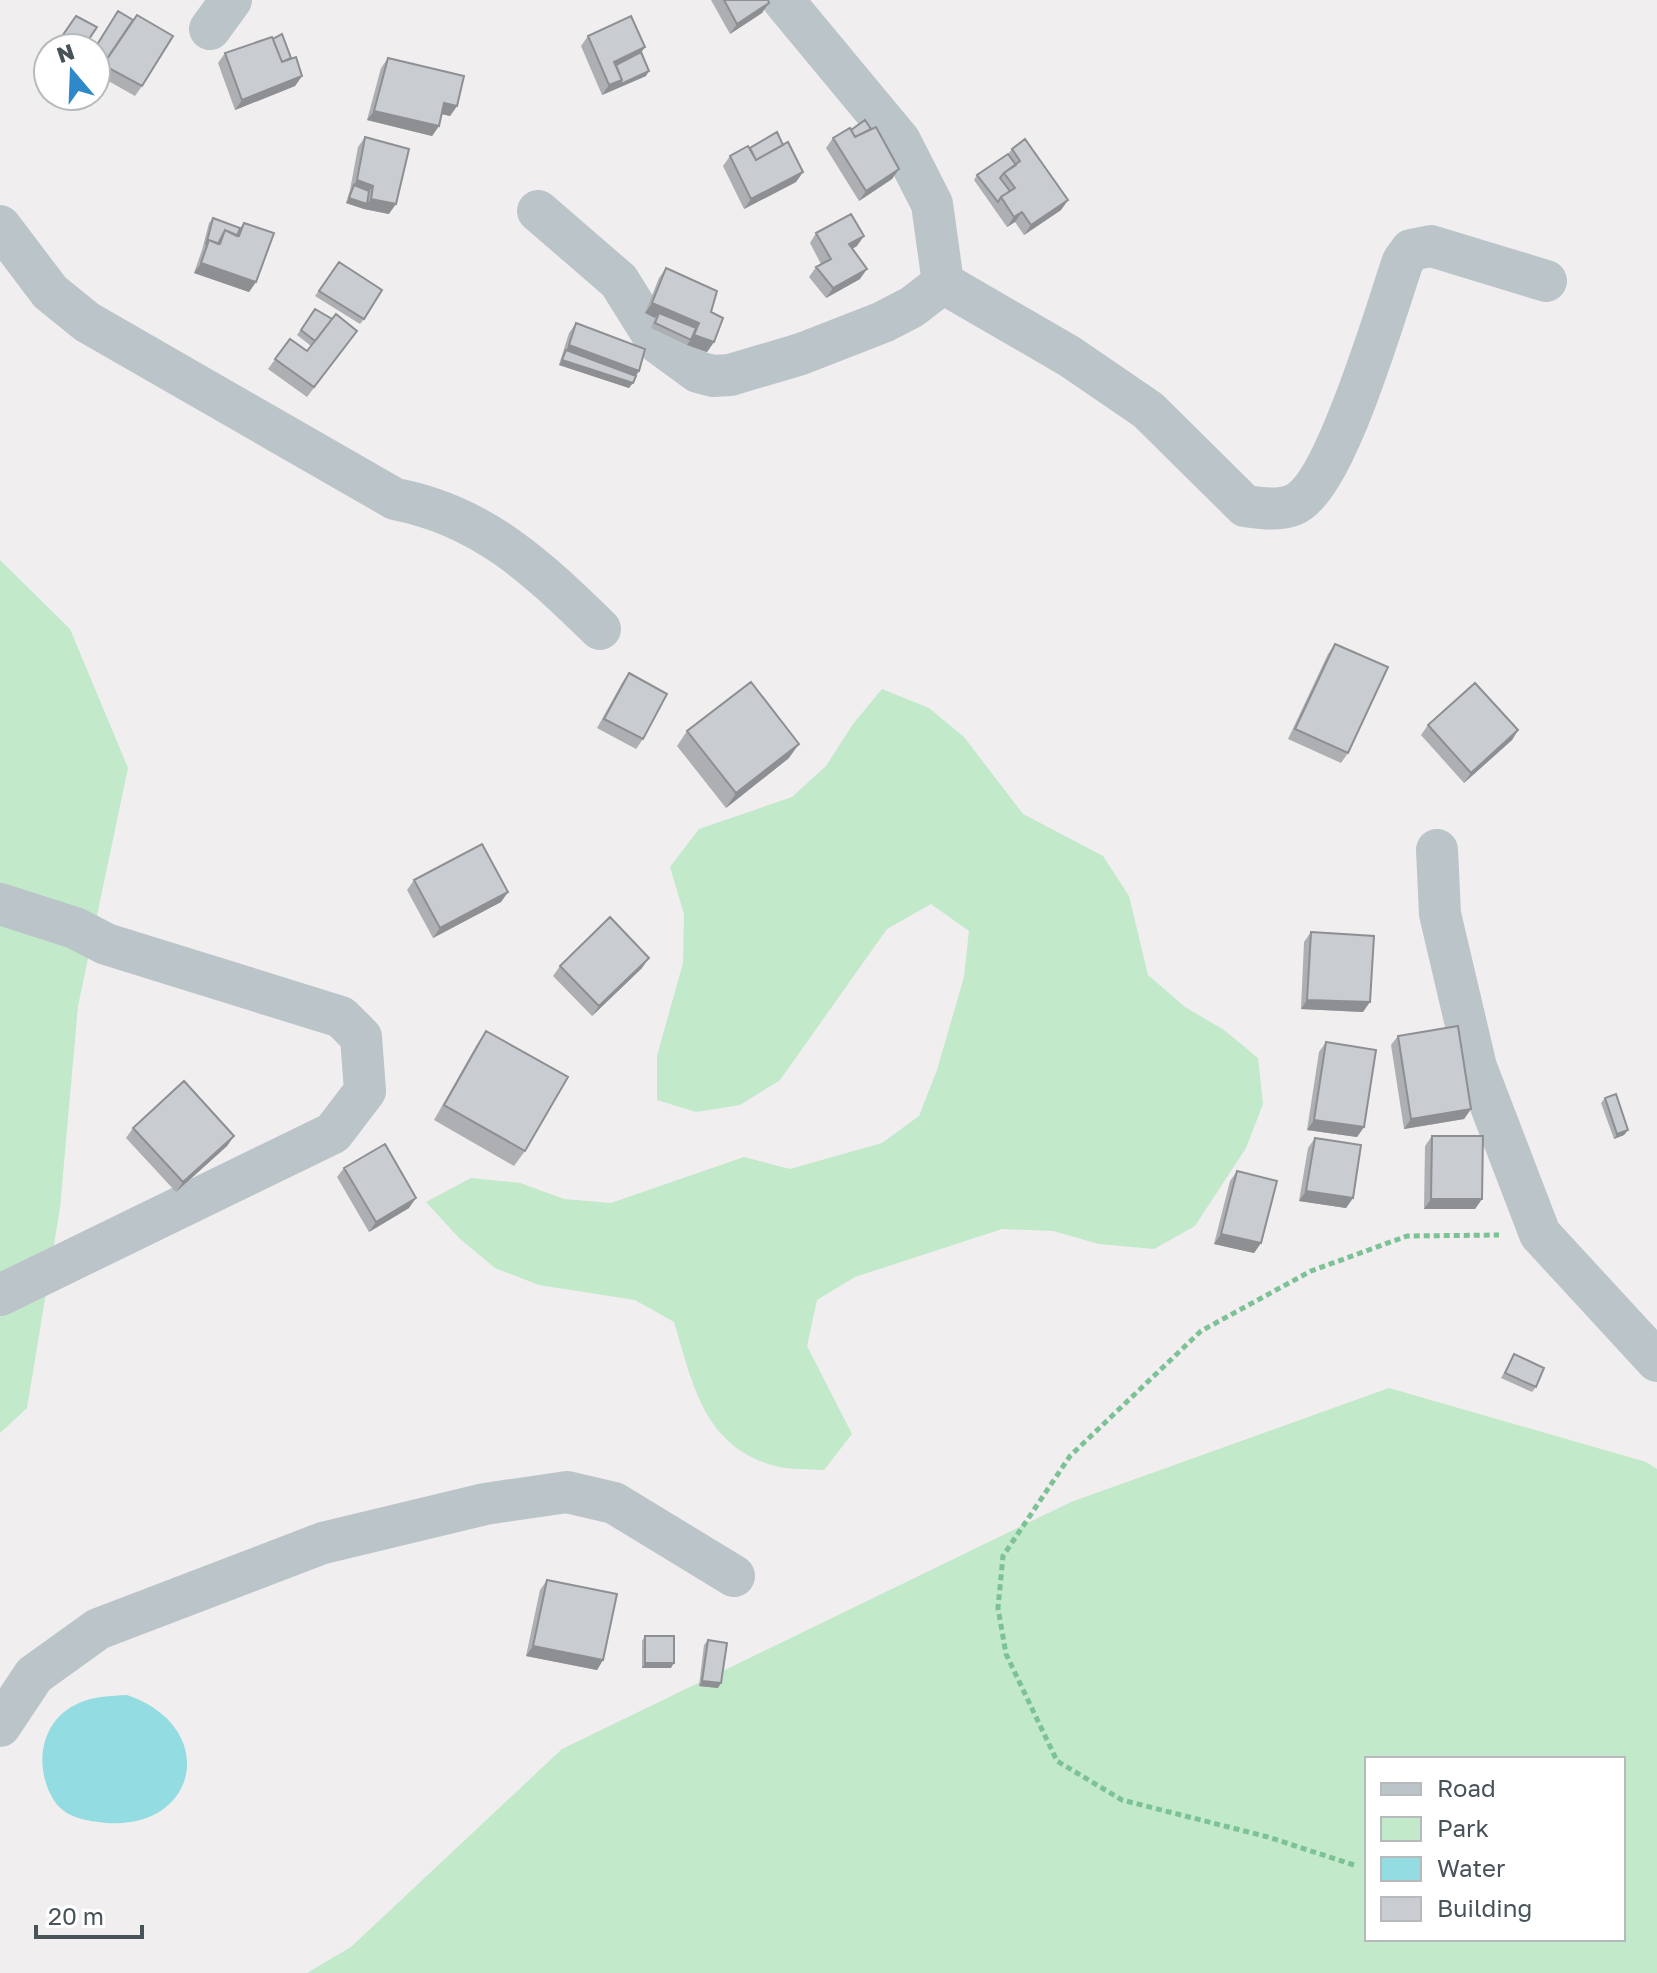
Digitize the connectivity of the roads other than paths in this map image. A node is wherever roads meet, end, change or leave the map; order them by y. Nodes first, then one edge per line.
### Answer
1 (783, 0) edge
2 (538, 211) dead end
3 (0, 226) edge
4 (1546, 281) dead end
5 (943, 283) junction
6 (600, 629) dead end
7 (1437, 850) dead end
8 (0, 904) edge
9 (0, 1295) edge
10 (1657, 1361) edge
11 (734, 1576) dead end
12 (0, 1726) edge

1 - 5 street
2 - 5 street
3 - 6 street
4 - 5 street
7 - 10 street
8 - 9 street
11 - 12 street

